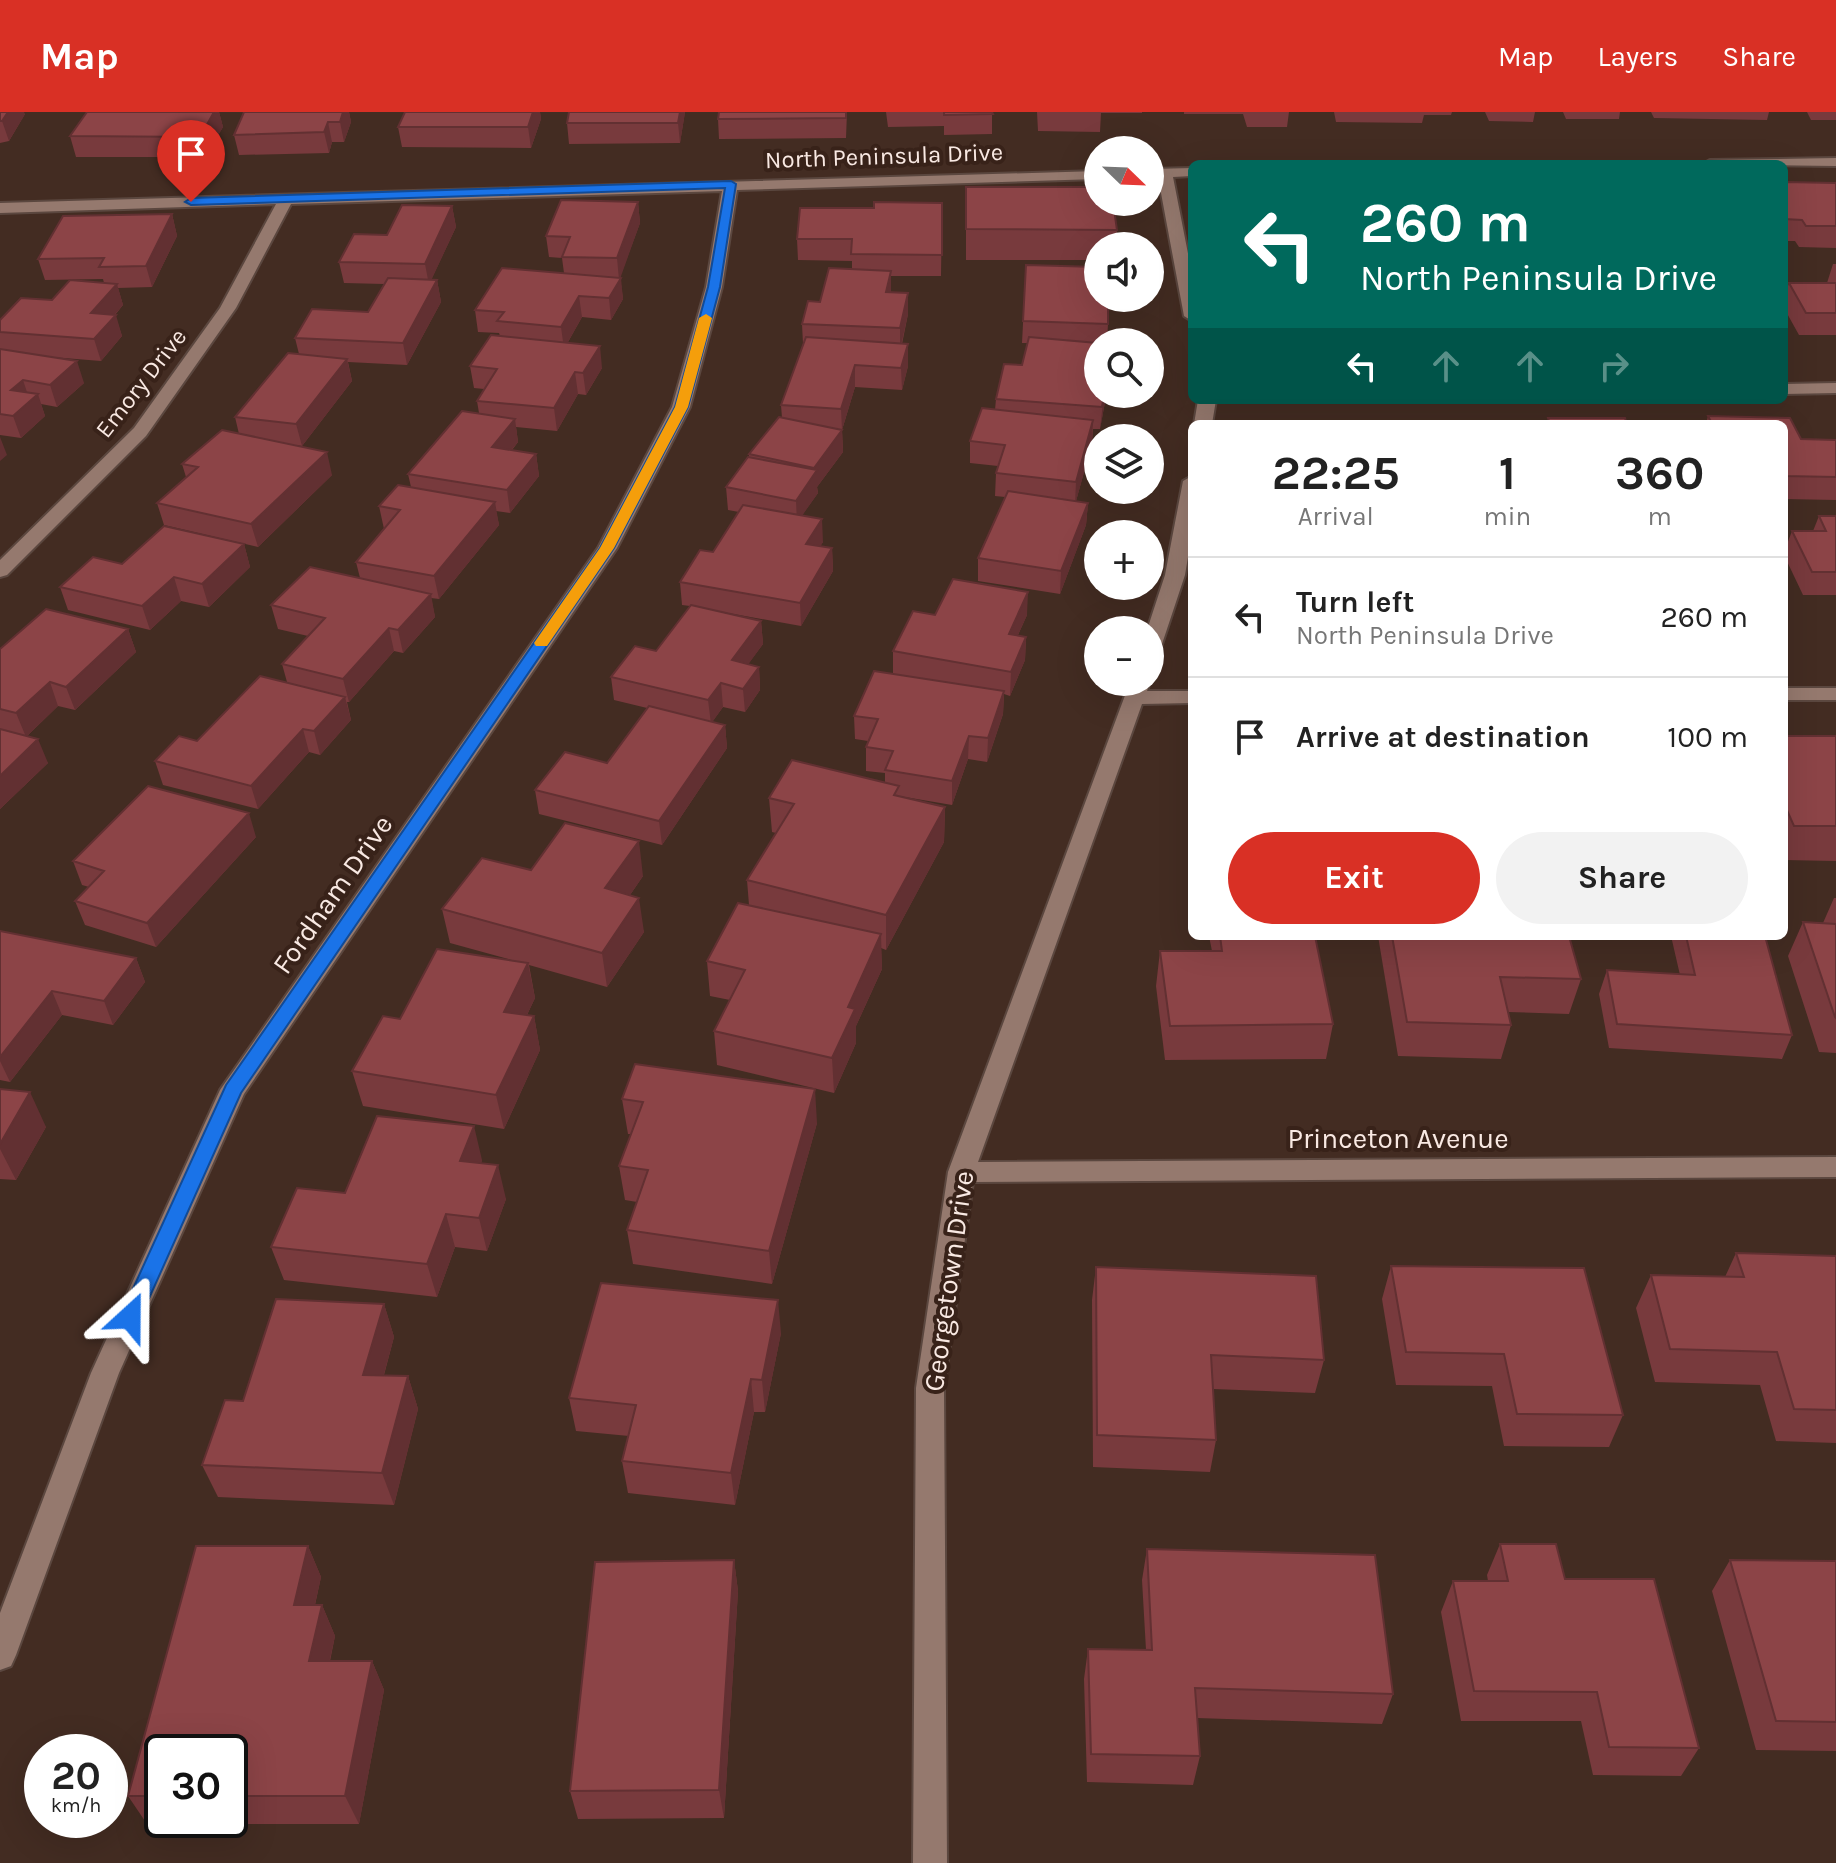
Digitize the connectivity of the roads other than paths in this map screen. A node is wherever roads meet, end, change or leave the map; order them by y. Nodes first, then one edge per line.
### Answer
1 (1836, 162) edge
2 (1788, 163) edge
3 (1188, 172) edge
4 (1164, 173) edge
5 (1084, 175) edge
6 (731, 184) junction
7 (1164, 198) edge
8 (286, 199) junction
9 (0, 208) edge
10 (1188, 299) edge
11 (1836, 388) edge
12 (1788, 389) edge
13 (1188, 503) edge
14 (0, 571) edge
15 (1161, 616) edge
16 (1164, 693) edge
17 (1788, 694) edge
18 (1836, 694) edge
19 (1135, 696) edge
20 (1188, 696) edge
21 (1836, 1167) edge
22 (961, 1172) junction
23 (0, 1655) edge
24 (930, 1863) edge

1 - 2 street
3 - 4 street
5 - 6 street, North Peninsula Drive
6 - 8 street, North Peninsula Drive
6 - 23 street, Fordham Drive
7 - 10 street
8 - 9 street, North Peninsula Drive
8 - 14 street, Emory Drive
11 - 12 street
13 - 15 street
16 - 20 street
17 - 18 street
19 - 22 street, Georgetown Drive
21 - 22 street, Princeton Avenue
22 - 24 street, Georgetown Drive

